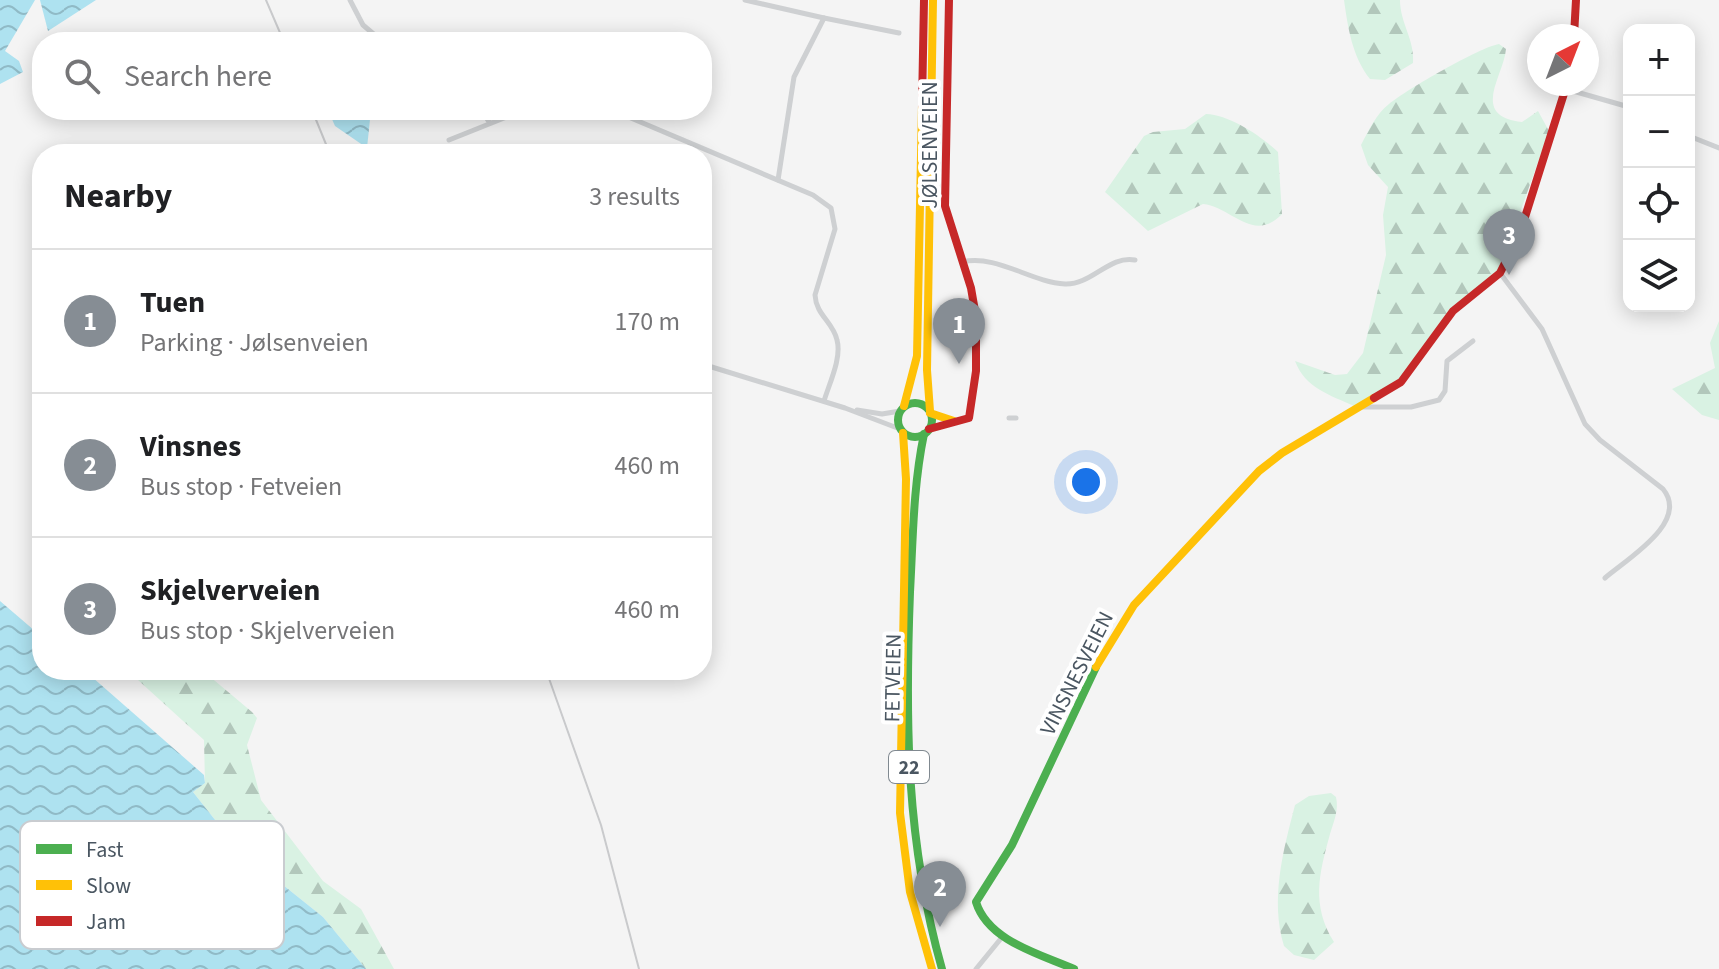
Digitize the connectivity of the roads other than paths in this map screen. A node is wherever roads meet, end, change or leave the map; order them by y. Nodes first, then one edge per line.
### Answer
1 (350, 0) edge
2 (745, 0) edge
3 (924, 0) edge
4 (933, 0) edge
5 (949, 0) edge
6 (1576, 0) edge
7 (824, 18) junction
8 (1575, 24) edge
9 (371, 32) edge
10 (899, 33) dead end
11 (1564, 96) edge
12 (1597, 96) edge
13 (1623, 105) edge
14 (488, 120) edge
15 (498, 120) edge
16 (635, 120) edge
17 (490, 123) junction
18 (1695, 138) edge
19 (449, 140) dead end
20 (690, 144) edge
21 (1719, 148) edge
22 (712, 153) edge
23 (778, 180) junction
24 (1135, 260) dead end
25 (962, 262) junction
26 (1500, 273) junction
27 (1473, 341) dead end
28 (712, 367) edge
29 (824, 401) junction
30 (1362, 407) junction
31 (845, 408) junction
32 (902, 409) junction
33 (930, 412) junction
34 (1009, 418) dead end
35 (1016, 418) dead end
36 (959, 422) junction
37 (902, 431) junction
38 (926, 431) junction
39 (1605, 578) dead end
40 (1003, 935) junction
41 (932, 969) edge
42 (942, 969) edge
43 (976, 969) edge
44 (1074, 969) edge

1 - 9 street
2 - 7 street
3 - 32 main road, 22
4 - 33 main road, 22
5 - 25 main road, JØLSENVEIEN
6 - 8 main road
7 - 10 street
7 - 23 street
11 - 26 main road, VINSNESVEIEN
12 - 13 street
14 - 17 street
15 - 17 street
16 - 20 street
17 - 19 street
18 - 21 street
22 - 23 street
23 - 29 street
24 - 25 street
25 - 36 main road, JØLSENVEIEN
26 - 30 main road, VINSNESVEIEN
26 - 39 street
27 - 30 street
28 - 29 street
29 - 31 street
30 - 40 main road, VINSNESVEIEN
31 - 32 street
31 - 37 street
32 - 33 main road
32 - 37 main road, 22
33 - 36 main road
33 - 38 main road, 22
34 - 35 street
36 - 38 main road
37 - 38 main road
37 - 41 main road, FETVEIEN / 22
38 - 42 main road, FETVEIEN / 22
40 - 43 street
40 - 44 main road

